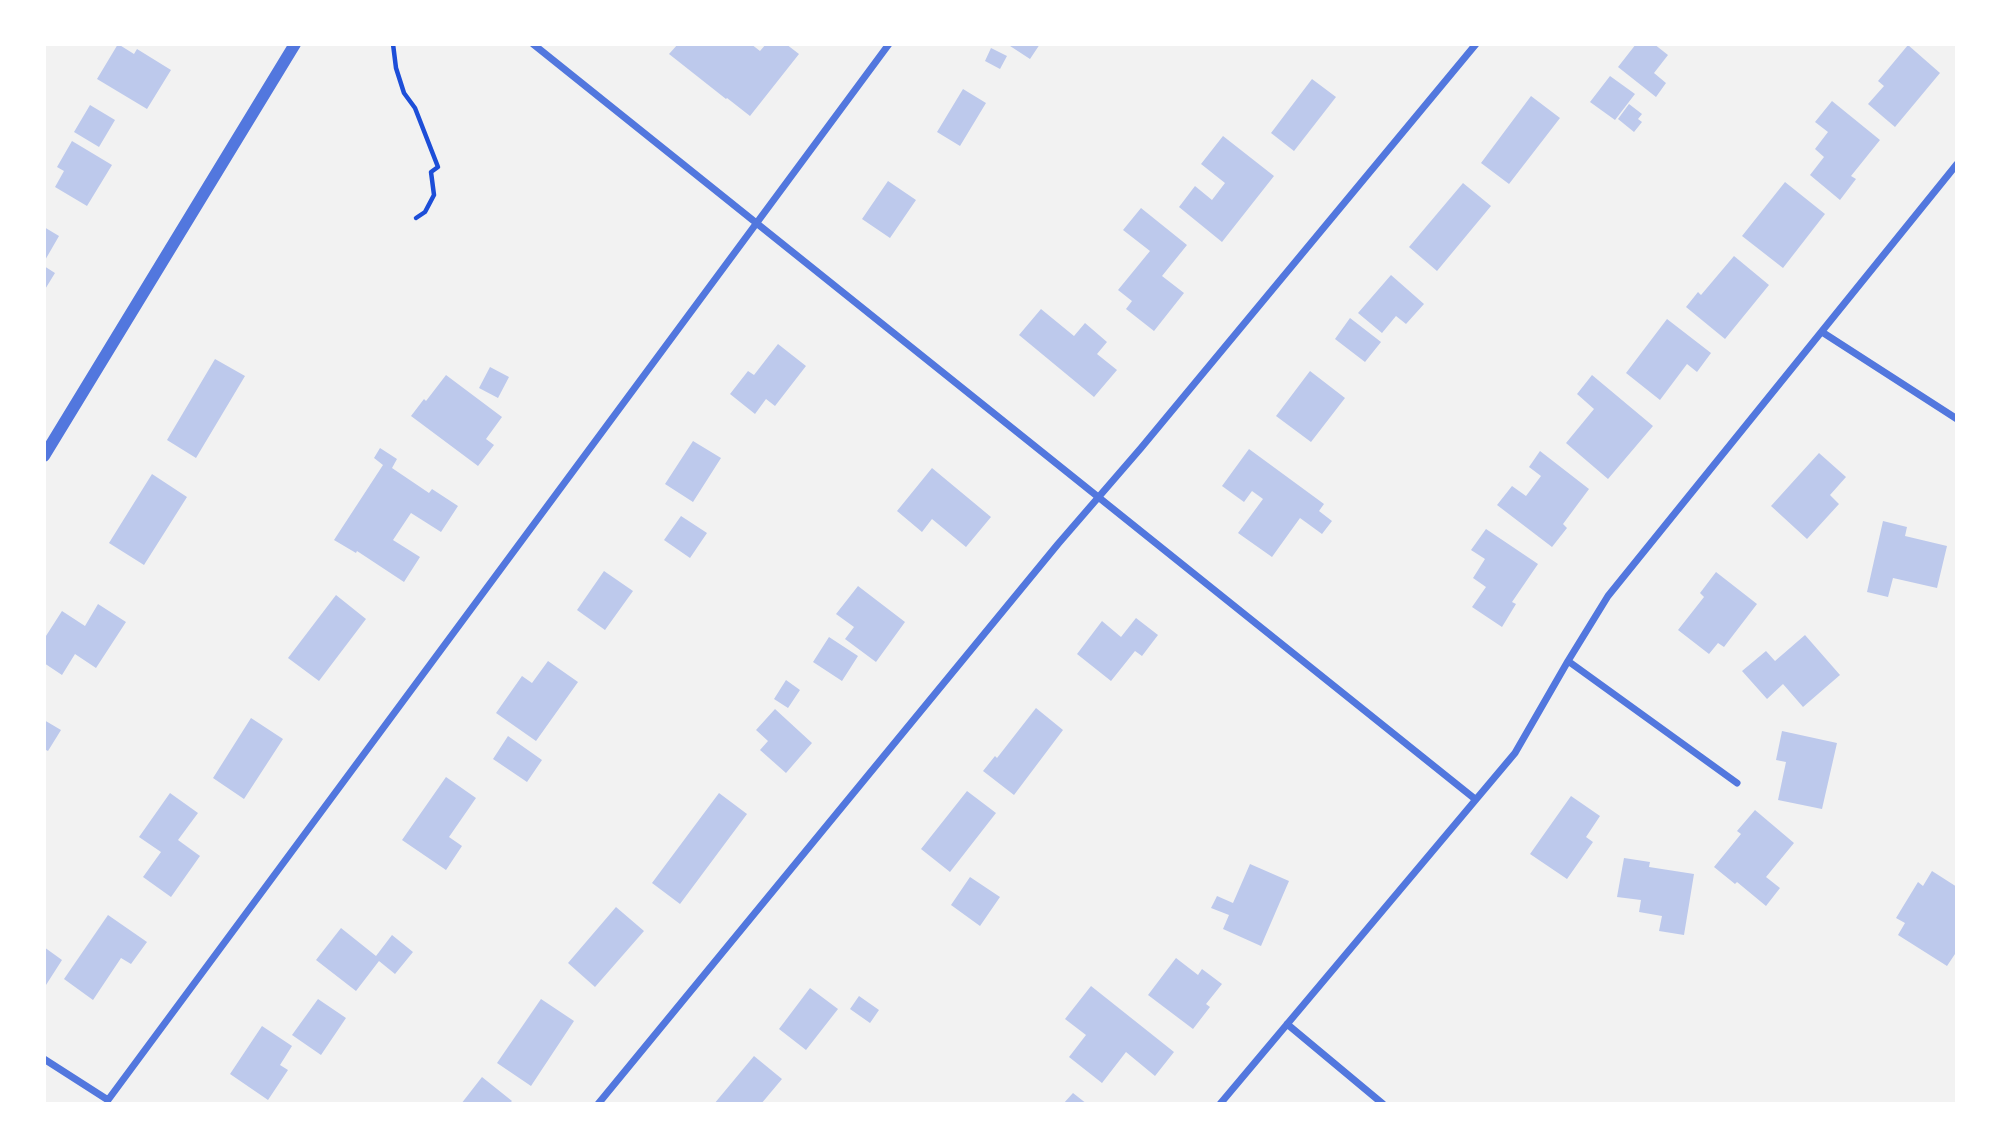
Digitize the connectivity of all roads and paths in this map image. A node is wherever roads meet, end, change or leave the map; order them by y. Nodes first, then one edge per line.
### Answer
1 (295, 44) edge
2 (393, 44) edge
3 (533, 44) edge
4 (889, 44) edge
5 (1476, 44) edge
6 (1957, 164) edge
7 (416, 218) dead end
8 (757, 223) junction
9 (1822, 332) junction
10 (1957, 419) edge
11 (44, 456) edge
12 (1099, 496) junction
13 (1568, 661) junction
14 (1737, 783) dead end
15 (1475, 799) junction
16 (1287, 1024) junction
17 (44, 1059) edge
18 (598, 1104) edge
19 (1220, 1104) edge
20 (1383, 1104) edge

1 - 11 street
2 - 7 path
3 - 8 street
4 - 8 street
5 - 12 street
6 - 9 street
8 - 12 street
8 - 17 street
9 - 10 street
9 - 13 street
12 - 15 street
12 - 18 street
13 - 14 street
13 - 15 street
15 - 16 street
16 - 19 street
16 - 20 street

